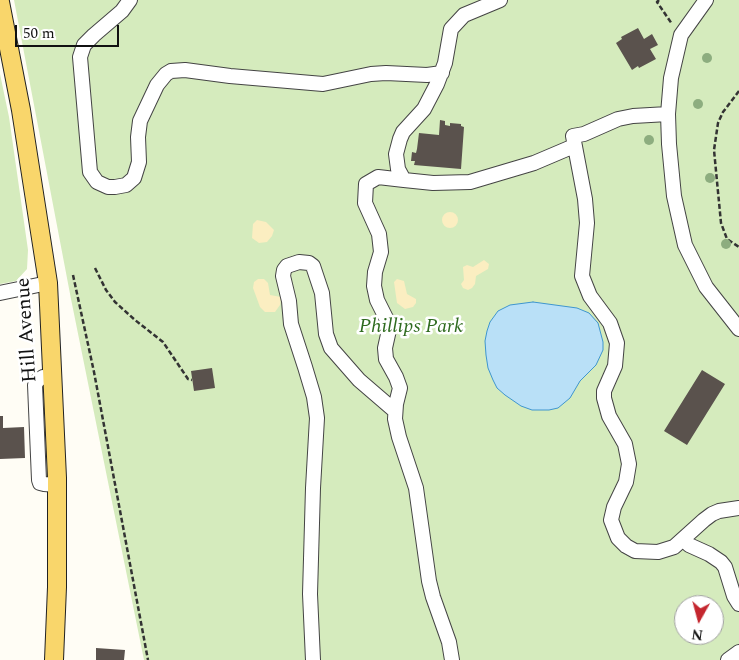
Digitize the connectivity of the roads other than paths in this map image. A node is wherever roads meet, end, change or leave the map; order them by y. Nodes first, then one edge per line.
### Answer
1 (130, 0) edge
2 (500, 0) edge
3 (706, 0) edge
4 (0, 2) edge
5 (442, 73) junction
6 (668, 114) junction
7 (574, 146) junction
8 (404, 180) junction
9 (48, 283) junction
10 (0, 293) edge
11 (739, 329) edge
12 (395, 411) junction
13 (739, 508) edge
14 (684, 540) junction
15 (739, 604) edge
16 (739, 652) edge
17 (54, 660) edge
18 (313, 660) edge
19 (452, 660) edge
20 (728, 660) edge

1 - 5 street
2 - 5 street
3 - 6 street
4 - 9 main road, Hill Avenue
5 - 8 street
6 - 7 street
6 - 11 street
7 - 8 street
7 - 14 street
8 - 12 street
9 - 10 street
9 - 17 main road, Hill Avenue
12 - 18 street
12 - 19 street
13 - 14 street
14 - 15 street
16 - 20 street

